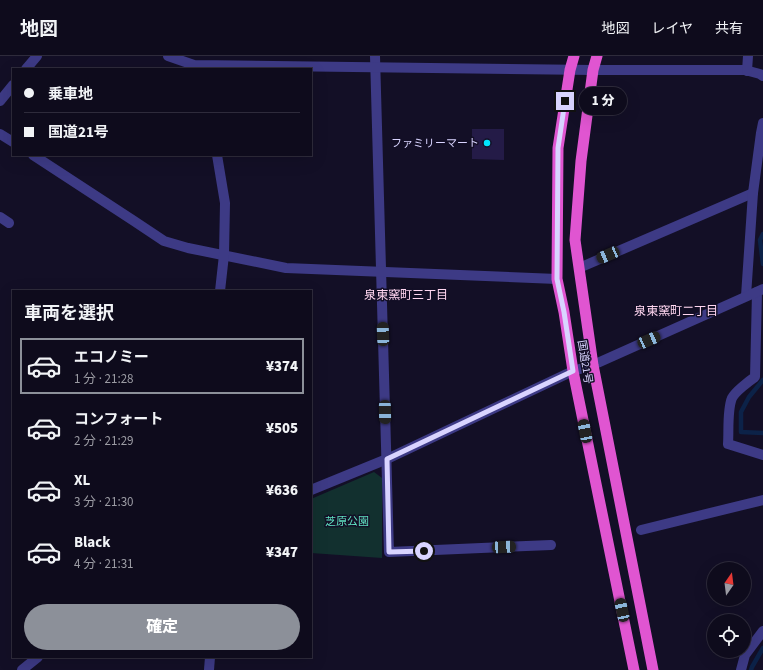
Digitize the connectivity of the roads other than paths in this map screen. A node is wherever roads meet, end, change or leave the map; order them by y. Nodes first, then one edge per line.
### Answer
1 (37, 56) edge
2 (168, 56) edge
3 (375, 56) edge
4 (574, 56) edge
5 (597, 56) edge
6 (748, 57) edge
7 (194, 63) edge
8 (375, 67) junction
9 (27, 68) edge
10 (570, 70) junction
11 (593, 70) junction
12 (747, 71) junction
13 (763, 76) edge
14 (12, 86) edge
15 (0, 101) edge
16 (763, 123) edge
17 (0, 134) edge
18 (12, 141) edge
19 (35, 156) edge
20 (217, 156) edge
21 (753, 193) junction
22 (0, 217) edge
23 (9, 223) dead end
24 (224, 255) junction
25 (579, 268) junction
26 (381, 272) junction
27 (557, 279) junction
28 (220, 290) edge
29 (760, 290) edge
30 (746, 296) junction
31 (593, 365) junction
32 (573, 371) junction
33 (763, 456) edge
34 (387, 459) junction
35 (312, 490) edge
36 (763, 500) edge
37 (641, 530) dead end
38 (551, 545) dead end
39 (763, 631) edge
40 (37, 658) edge
41 (210, 658) edge
42 (22, 670) edge
43 (209, 670) edge
44 (634, 670) edge
45 (654, 670) edge
46 (741, 670) edge

1 - 9 street
2 - 7 street
3 - 8 street
4 - 10 highway, 国道21号
5 - 11 highway, 国道21号
6 - 12 street
7 - 8 street
8 - 10 street
8 - 26 street
10 - 11 street
10 - 27 highway, 国道21号
11 - 12 street
11 - 25 highway, 国道21号
12 - 13 street
14 - 15 street
16 - 21 street
17 - 18 street
19 - 24 street
20 - 24 street
21 - 25 street
21 - 30 street
22 - 23 street
24 - 26 street
24 - 28 street
25 - 31 highway, 国道21号
26 - 27 street
26 - 34 street
27 - 32 highway, 国道21号
29 - 30 street
29 - 33 street
30 - 31 street
31 - 32 street
31 - 45 highway, 国道21号
32 - 34 street
32 - 44 highway, 国道21号
34 - 35 street
34 - 38 street
36 - 37 street
39 - 46 street
40 - 42 street
41 - 43 street

